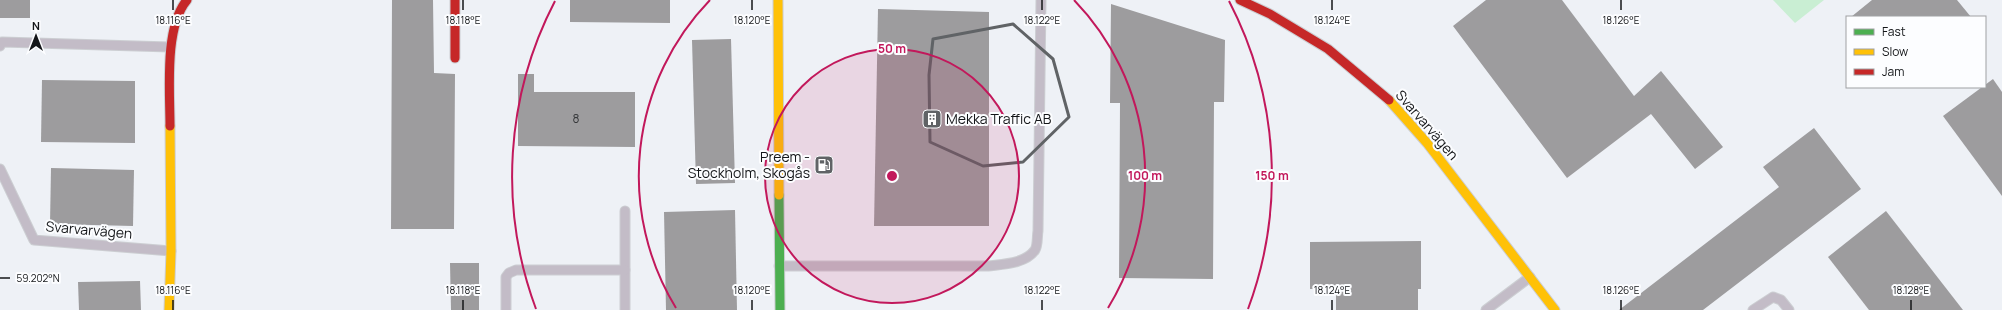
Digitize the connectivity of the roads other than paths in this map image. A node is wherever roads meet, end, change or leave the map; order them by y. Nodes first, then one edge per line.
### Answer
1 (187, 0) edge
2 (455, 0) edge
3 (778, 0) edge
4 (1041, 0) edge
5 (1240, 0) edge
6 (0, 46) edge
7 (170, 47) junction
8 (455, 58) dead end
9 (0, 169) edge
10 (625, 211) dead end
11 (171, 251) junction
12 (779, 266) junction
13 (625, 270) junction
14 (1530, 277) junction
15 (169, 310) edge
16 (506, 310) edge
17 (625, 310) edge
18 (780, 310) edge
19 (1486, 310) edge
20 (1555, 310) edge
21 (1753, 310) edge
22 (1789, 310) edge

1 - 7 street
2 - 8 street
3 - 12 street
4 - 12 lane
5 - 14 street, Svarvarvägen
6 - 7 lane
7 - 11 street
9 - 11 lane, Svarvarvägen
10 - 13 lane
11 - 15 street
12 - 18 street
13 - 16 lane
13 - 17 lane
14 - 19 lane
14 - 20 street, Svarvarvägen
21 - 22 lane

